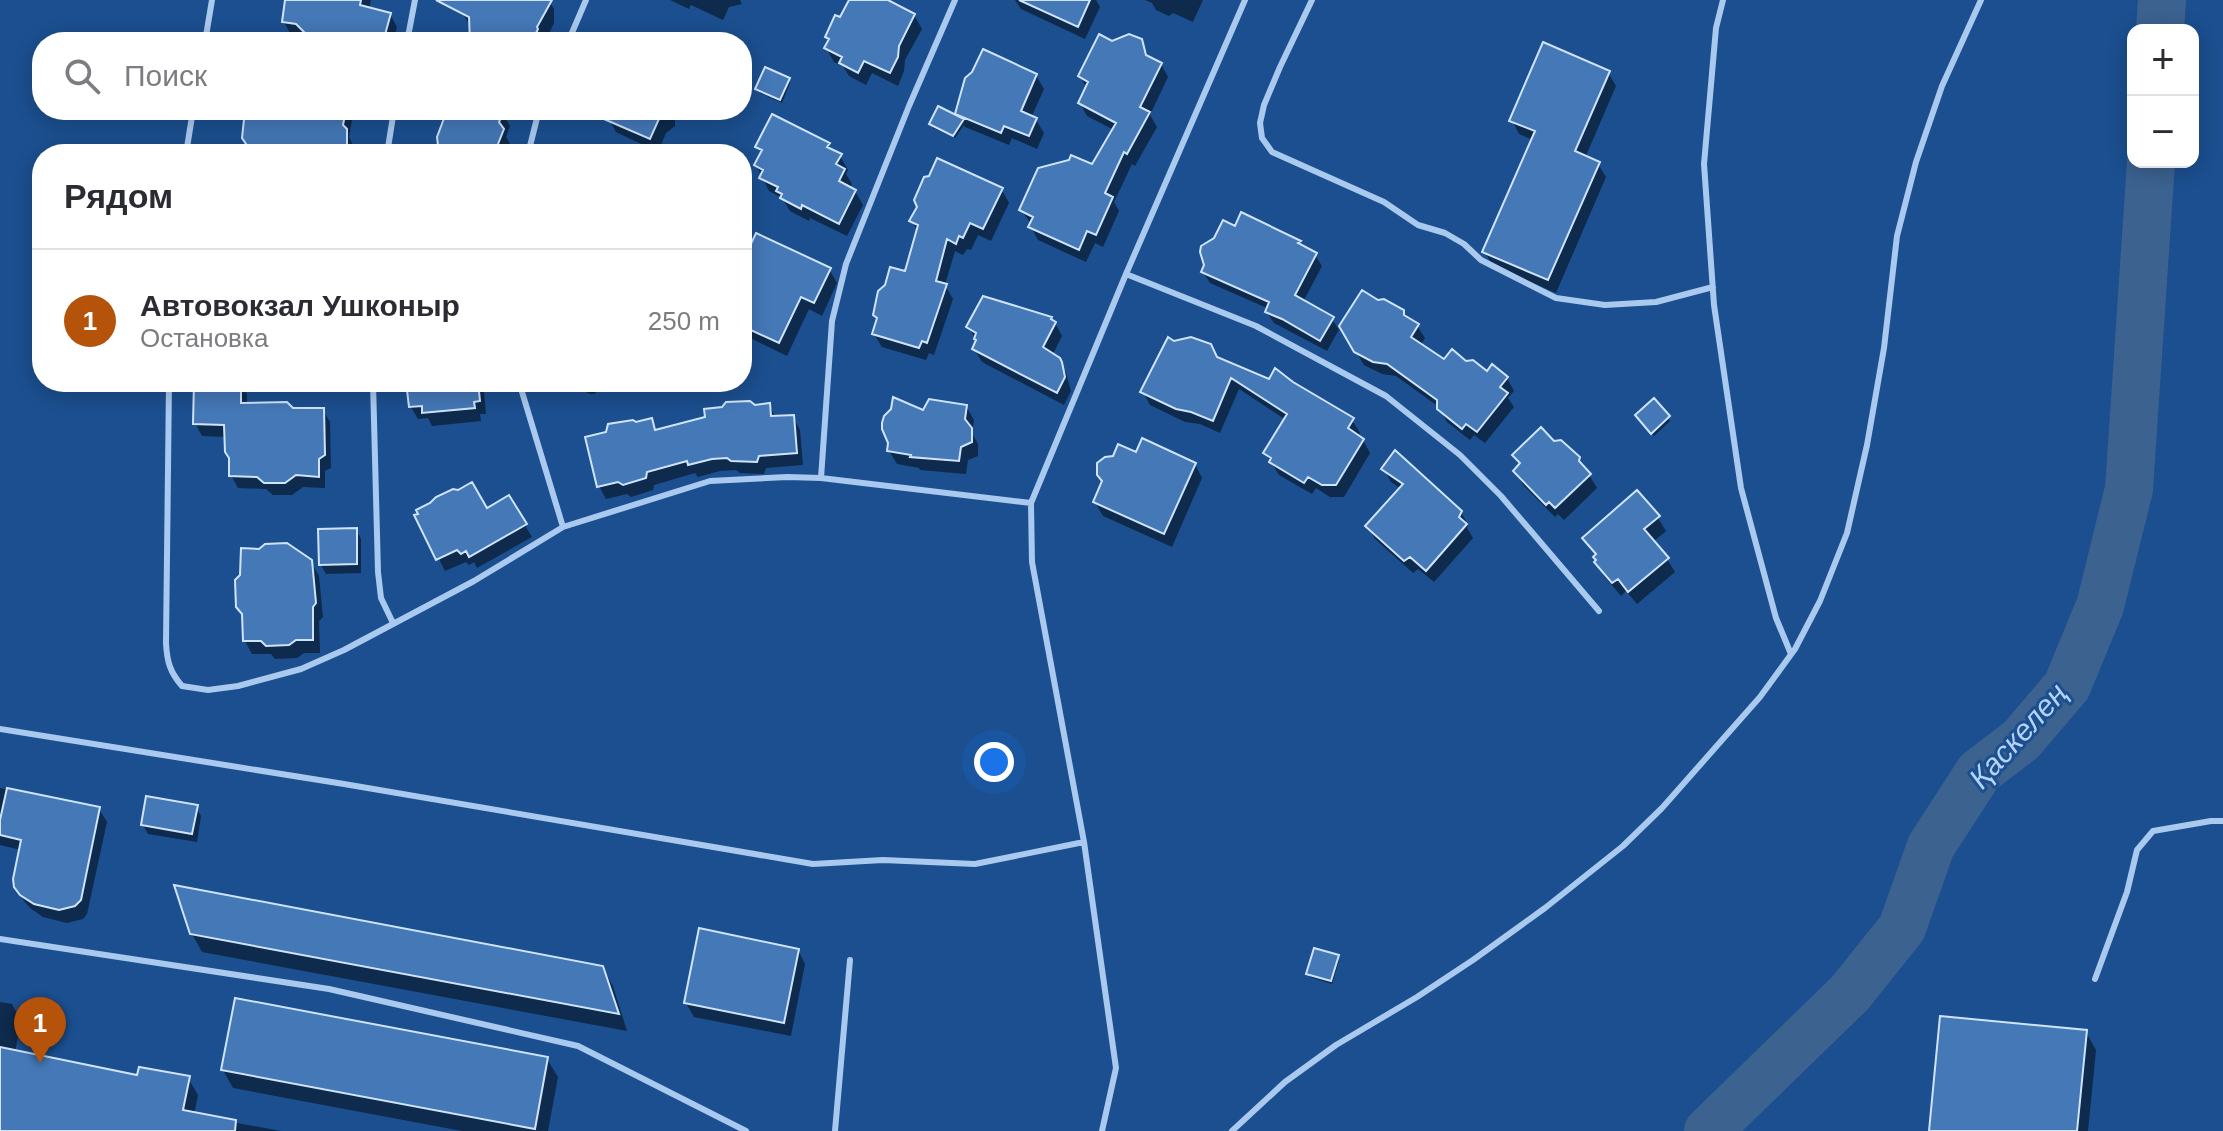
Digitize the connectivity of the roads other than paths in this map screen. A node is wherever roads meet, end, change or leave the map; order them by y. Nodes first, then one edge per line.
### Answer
1 (212, 0) edge
2 (415, 0) edge
3 (586, 0) edge
4 (955, 0) edge
5 (1245, 0) edge
6 (1312, 0) edge
7 (1723, 0) edge
8 (1981, 0) edge
9 (207, 32) edge
10 (409, 32) edge
11 (572, 32) edge
12 (191, 120) edge
13 (392, 120) edge
14 (536, 120) edge
15 (188, 144) edge
16 (389, 144) edge
17 (530, 144) edge
18 (1126, 274) junction
19 (1713, 287) junction
20 (169, 392) edge
21 (373, 392) edge
22 (522, 392) edge
23 (821, 478) junction
24 (1031, 503) junction
25 (563, 527) junction
26 (1599, 611) dead end
27 (393, 623) junction
28 (1791, 654) junction
29 (0, 729) edge
30 (2223, 821) edge
31 (1084, 842) junction
32 (0, 939) edge
33 (850, 960) dead end
34 (2095, 979) dead end
35 (746, 1131) edge
36 (835, 1131) edge
37 (1102, 1131) edge
38 (1232, 1131) edge

1 - 9 lane
2 - 10 lane
3 - 11 lane
4 - 23 lane
5 - 18 lane
6 - 19 lane
7 - 19 lane
8 - 28 lane
12 - 15 lane
13 - 16 lane
14 - 17 lane
18 - 24 lane
18 - 26 lane
19 - 28 lane
20 - 27 lane
21 - 27 lane
22 - 25 lane
23 - 24 lane
23 - 25 lane
24 - 31 lane
25 - 27 lane
28 - 38 lane
29 - 31 lane
30 - 34 lane
31 - 37 lane
32 - 35 lane
33 - 36 lane

